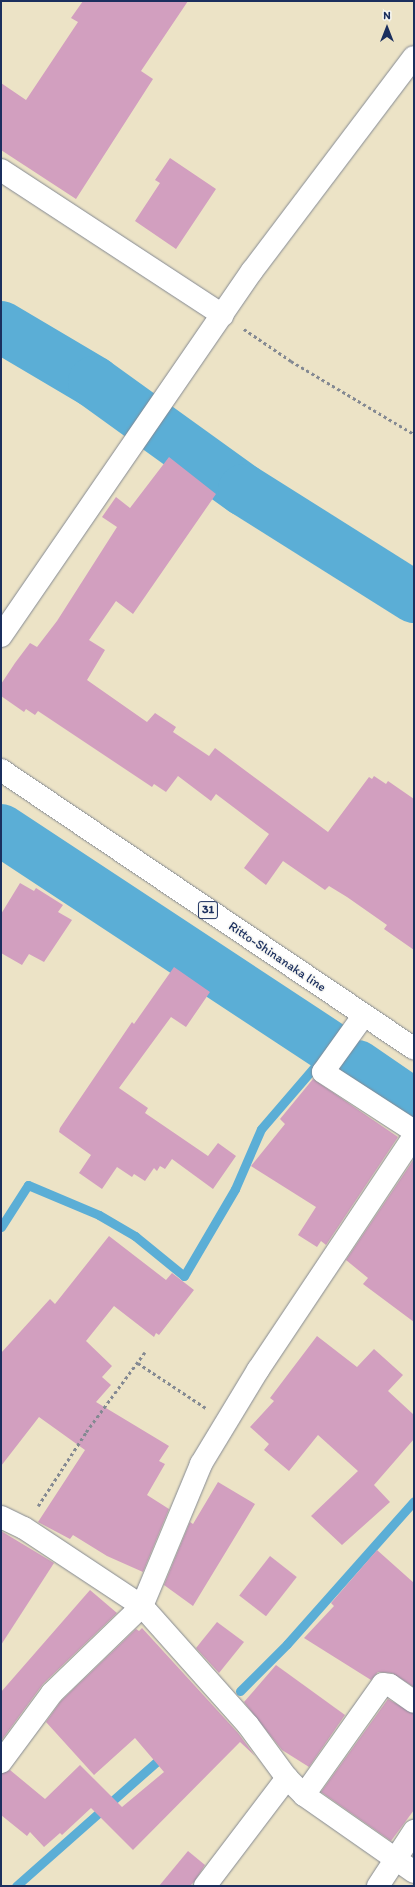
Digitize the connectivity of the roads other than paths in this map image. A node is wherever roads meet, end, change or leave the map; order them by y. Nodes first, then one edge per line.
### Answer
1 (414, 56) edge
2 (1, 170) edge
3 (223, 315) junction
4 (1, 636) edge
5 (1, 770) edge
6 (364, 1015) junction
7 (414, 1049) edge
8 (414, 1131) edge
9 (414, 1136) edge
10 (1, 1516) edge
11 (142, 1606) junction
12 (414, 1702) edge
13 (1, 1762) edge
14 (287, 1778) junction
15 (304, 1795) junction
16 (414, 1831) edge
17 (396, 1859) junction
18 (414, 1872) edge
19 (205, 1886) edge
20 (378, 1886) edge

1 - 3 street
2 - 3 street
3 - 4 street
5 - 6 street, Ritto-Shinanaka line / 31
6 - 7 street, Ritto-Shinanaka line / 31
6 - 8 street
9 - 11 street
10 - 11 street
11 - 13 street
11 - 14 street
12 - 15 street
14 - 15 street
14 - 19 street
15 - 17 street
16 - 17 street
17 - 18 street
17 - 20 street

